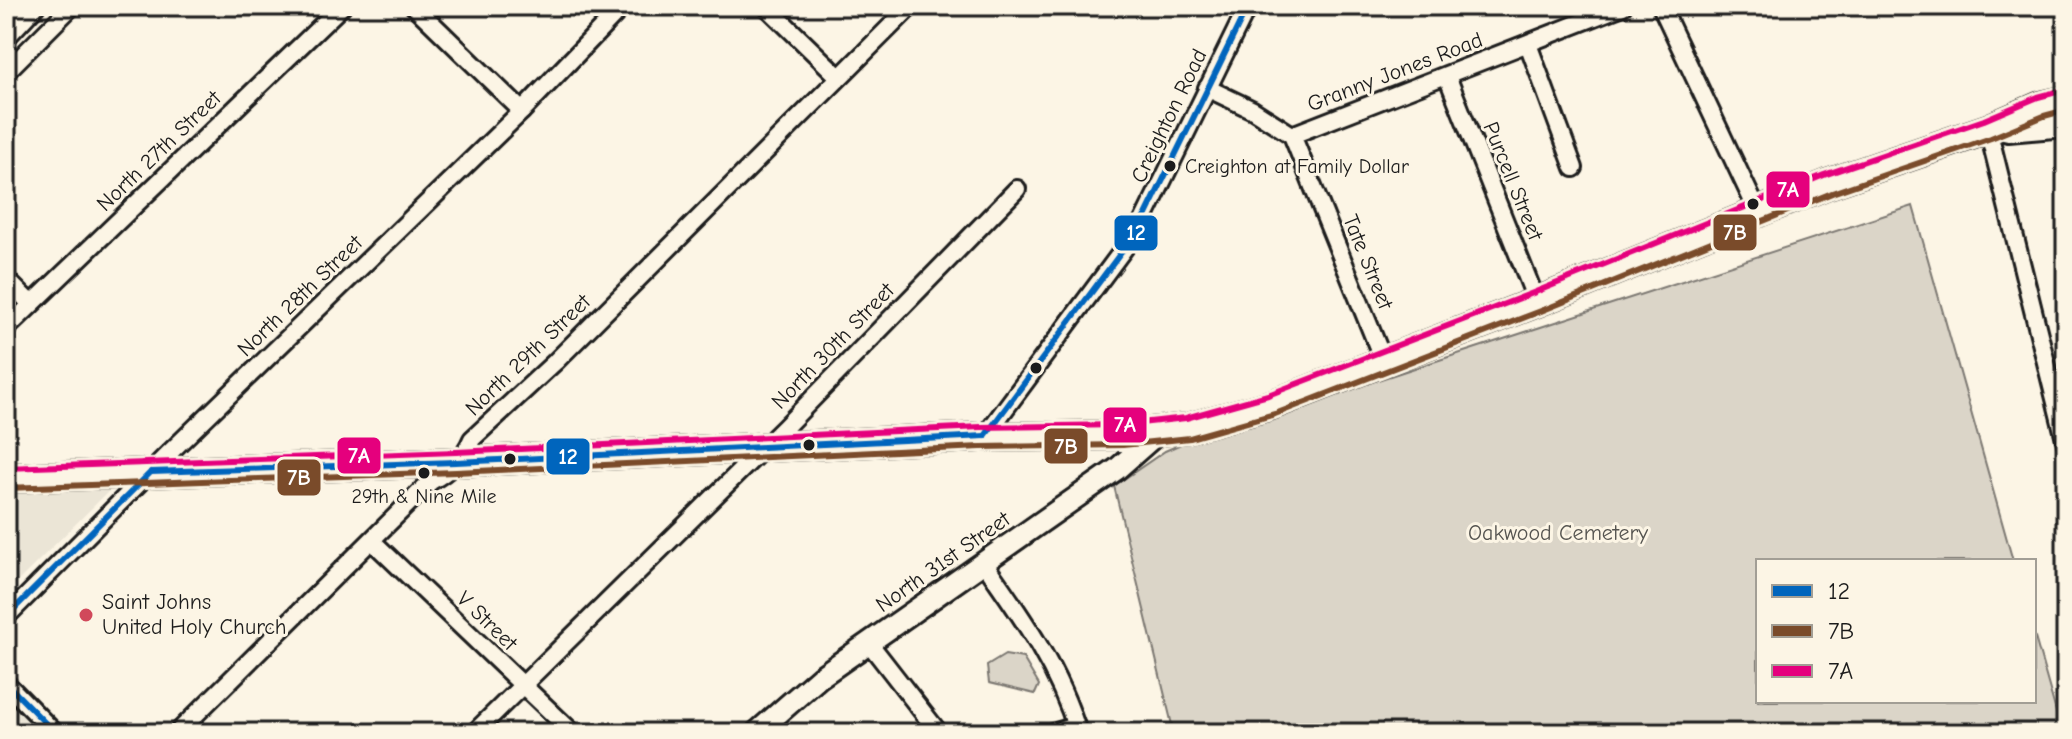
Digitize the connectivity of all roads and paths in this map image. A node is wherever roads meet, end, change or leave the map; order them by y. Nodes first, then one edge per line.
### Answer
1 (36, 6) edge
2 (72, 6) edge
3 (342, 6) edge
4 (414, 6) edge
5 (623, 6) edge
6 (766, 6) edge
7 (911, 6) edge
8 (1248, 6) edge
9 (1623, 6) edge
10 (1661, 6) edge
11 (6, 38) edge
12 (1520, 47) junction
13 (6, 72) edge
14 (1447, 76) junction
15 (839, 77) junction
16 (1207, 88) junction
17 (2066, 100) edge
18 (522, 111) junction
19 (2066, 123) edge
20 (1988, 129) junction
21 (1292, 135) junction
22 (1574, 168) dead end
23 (1017, 189) dead end
24 (1758, 212) junction
25 (6, 279) edge
26 (1537, 302) junction
27 (31, 304) junction
28 (6, 329) edge
29 (1384, 362) junction
30 (1158, 433) junction
31 (985, 436) junction
32 (2066, 443) edge
33 (766, 446) junction
34 (456, 462) junction
35 (151, 472) junction
36 (6, 478) edge
37 (372, 541) junction
38 (984, 563) junction
39 (6, 617) edge
40 (869, 643) junction
41 (6, 683) edge
42 (522, 685) junction
43 (1077, 730) edge
44 (55, 733) edge
45 (177, 733) edge
46 (474, 733) edge
47 (573, 733) edge
48 (756, 733) edge
49 (939, 733) edge
50 (1052, 733) edge

1 - 11 street
2 - 13 street
3 - 27 street, North 27th Street
4 - 18 street
5 - 18 street, North 28th Street
6 - 15 street
7 - 15 street, North 29th Street
8 - 16 street, Creighton Road
9 - 12 street, Granny Jones Road
10 - 24 street
12 - 14 street, Granny Jones Road
12 - 22 street
14 - 21 street, Granny Jones Road
14 - 26 street, Purcell Street
15 - 34 street, North 29th Street
16 - 21 street
16 - 31 street, Creighton Road
17 - 20 main road
18 - 35 street, North 28th Street
19 - 20 main road
20 - 24 main road
20 - 32 street
21 - 29 street, Tate Street
23 - 33 street, North 30th Street
24 - 26 main road
25 - 27 street
26 - 29 main road
27 - 28 street, North 27th Street
29 - 30 main road
30 - 31 main road
30 - 38 street, North 31st Street
31 - 33 main road
33 - 34 main road
33 - 42 street, North 30th Street
34 - 35 main road
34 - 37 street, North 29th Street
35 - 36 main road
35 - 39 street, North 28th Street
37 - 42 street, V Street
37 - 45 street, North 29th Street
38 - 40 street, North 31st Street
38 - 43 street
40 - 48 street, North 31st Street
40 - 49 street
41 - 44 street
42 - 46 street, North 30th Street
42 - 47 street, V Street
43 - 50 street

